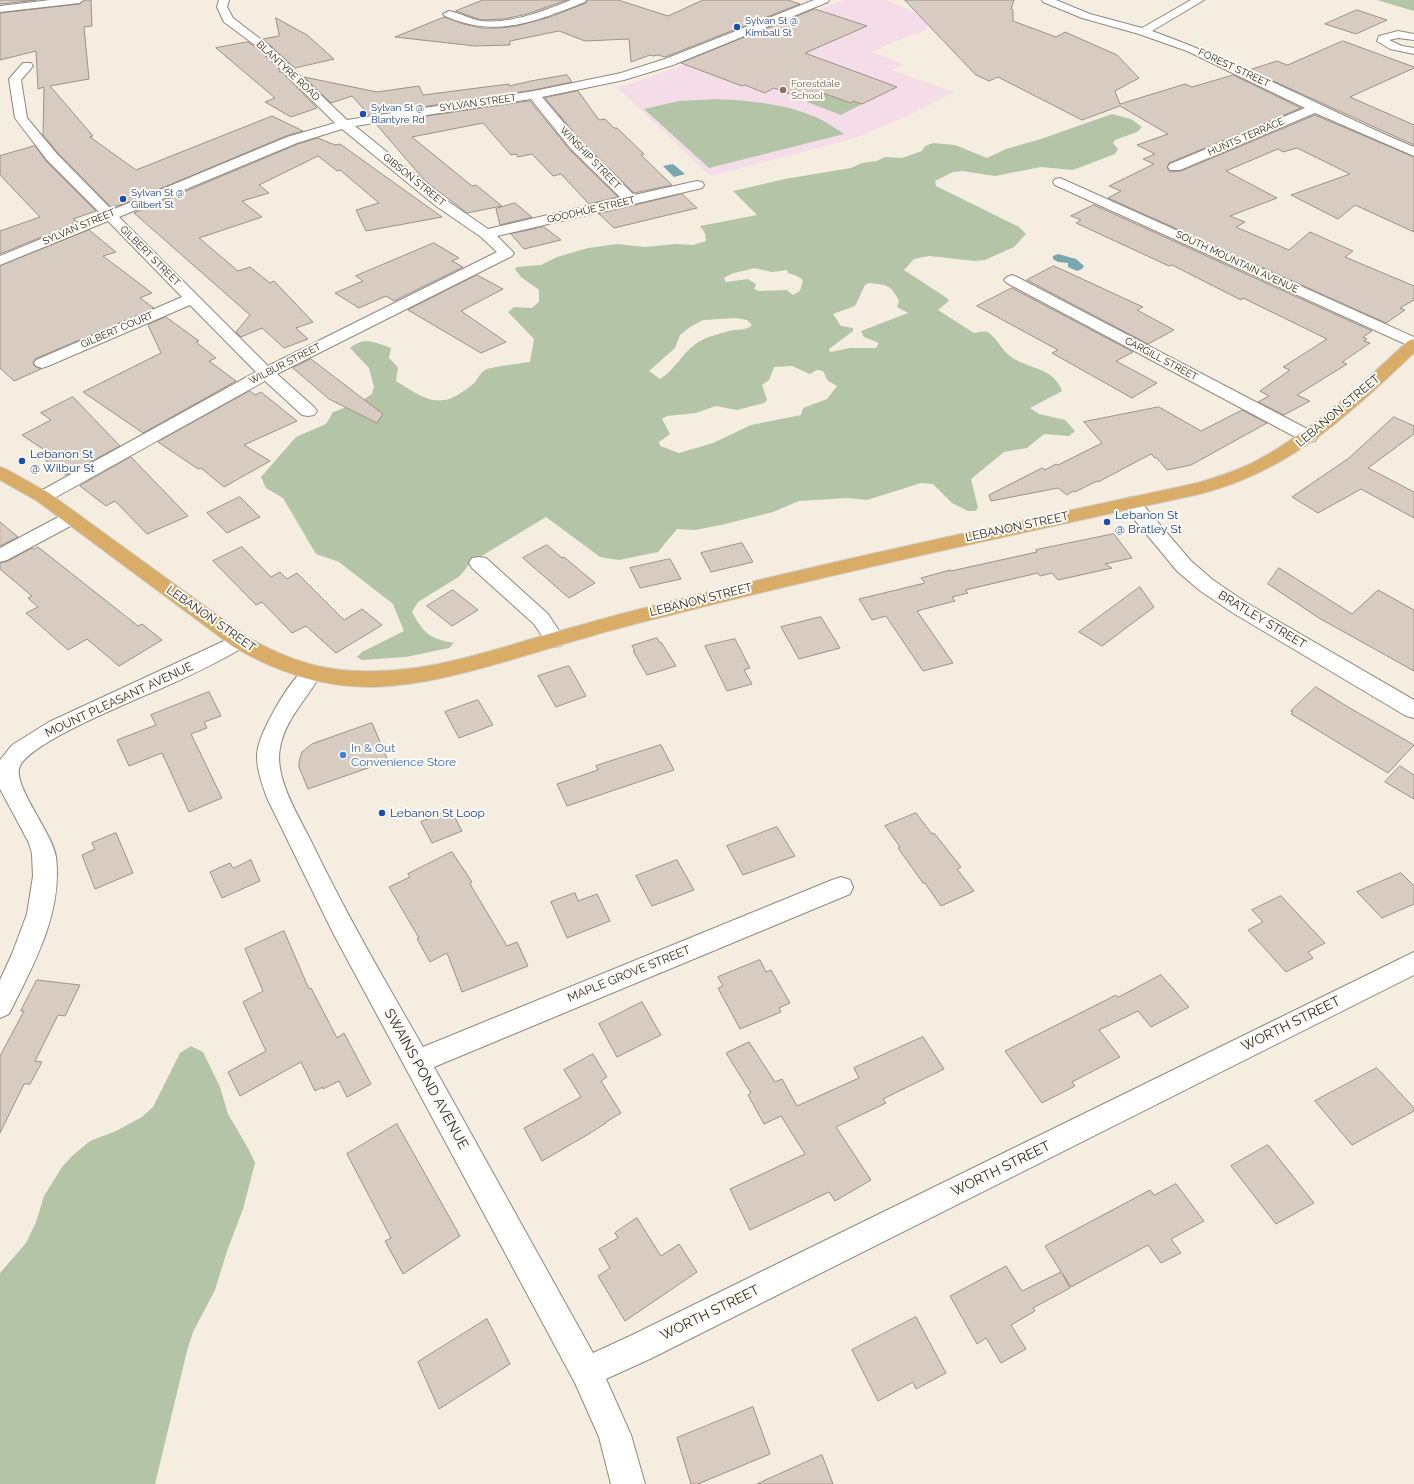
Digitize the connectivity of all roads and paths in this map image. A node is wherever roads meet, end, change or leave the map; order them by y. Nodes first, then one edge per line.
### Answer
1 (79, 0) edge
2 (224, 0) edge
3 (581, 0) edge
4 (824, 0) edge
5 (1047, 0) edge
6 (1199, 0) edge
7 (33, 2) edge
8 (0, 9) edge
9 (449, 14) dead end
10 (1143, 32) junction
11 (1414, 37) edge
12 (1414, 51) edge
13 (27, 66) dead end
14 (534, 95) junction
15 (1316, 108) junction
16 (344, 124) junction
17 (1414, 152) edge
18 (1175, 167) dead end
19 (1060, 182) dead end
20 (696, 185) dead end
21 (632, 201) junction
22 (109, 215) junction
23 (486, 234) junction
24 (0, 261) edge
25 (1012, 280) dead end
26 (192, 298) junction
27 (1414, 344) edge
28 (42, 363) dead end
29 (266, 373) junction
30 (308, 411) dead end
31 (1309, 437) junction
32 (0, 473) edge
33 (43, 497) junction
34 (1131, 503) junction
35 (71, 518) junction
36 (0, 556) edge
37 (479, 563) dead end
38 (555, 640) junction
39 (239, 641) junction
40 (311, 674) junction
41 (1414, 710) edge
42 (841, 887) dead end
43 (1414, 963) edge
44 (0, 1006) edge
45 (416, 1062) junction
46 (586, 1372) junction
47 (628, 1484) edge

1 - 7 street
2 - 16 street, BLANTYRE ROAD
3 - 9 street
4 - 14 street, SYLVAN STREET
5 - 10 street, FOREST STREET
6 - 10 street
7 - 8 street
10 - 15 street, FOREST STREET
11 - 12 street
13 - 22 street, GILBERT STREET
14 - 16 street, SYLVAN STREET
14 - 21 street, WINSHIP STREET
15 - 17 street, FOREST STREET
15 - 18 street, HUNTS TERRACE
16 - 22 street, SYLVAN STREET
16 - 23 street, GIBSON STREET
19 - 27 street, SOUTH MOUNTAIN AVENUE
20 - 21 street, GOODHUE STREET
21 - 23 street, GOODHUE STREET
22 - 24 street, SYLVAN STREET
22 - 26 street, GILBERT STREET
23 - 29 street, WILBUR STREET
25 - 31 street, CARGILL STREET
26 - 28 street, GILBERT COURT
26 - 29 street, GILBERT STREET
27 - 31 main road, LEBANON STREET
29 - 30 street, GILBERT STREET
29 - 33 street, WILBUR STREET
31 - 34 main road, LEBANON STREET
32 - 33 main road, LEBANON STREET
33 - 35 main road, LEBANON STREET
34 - 38 main road, LEBANON STREET
34 - 41 street, BRATLEY STREET
35 - 36 street
35 - 39 main road, LEBANON STREET
37 - 38 street
38 - 40 main road, LEBANON STREET
39 - 40 main road, LEBANON STREET
39 - 44 street, MOUNT PLEASANT AVENUE
40 - 45 street, SWAINS POND AVENUE
42 - 45 street, MAPLE GROVE STREET
43 - 46 street, WORTH STREET
45 - 46 street, SWAINS POND AVENUE
46 - 47 street, SWAINS POND AVENUE

